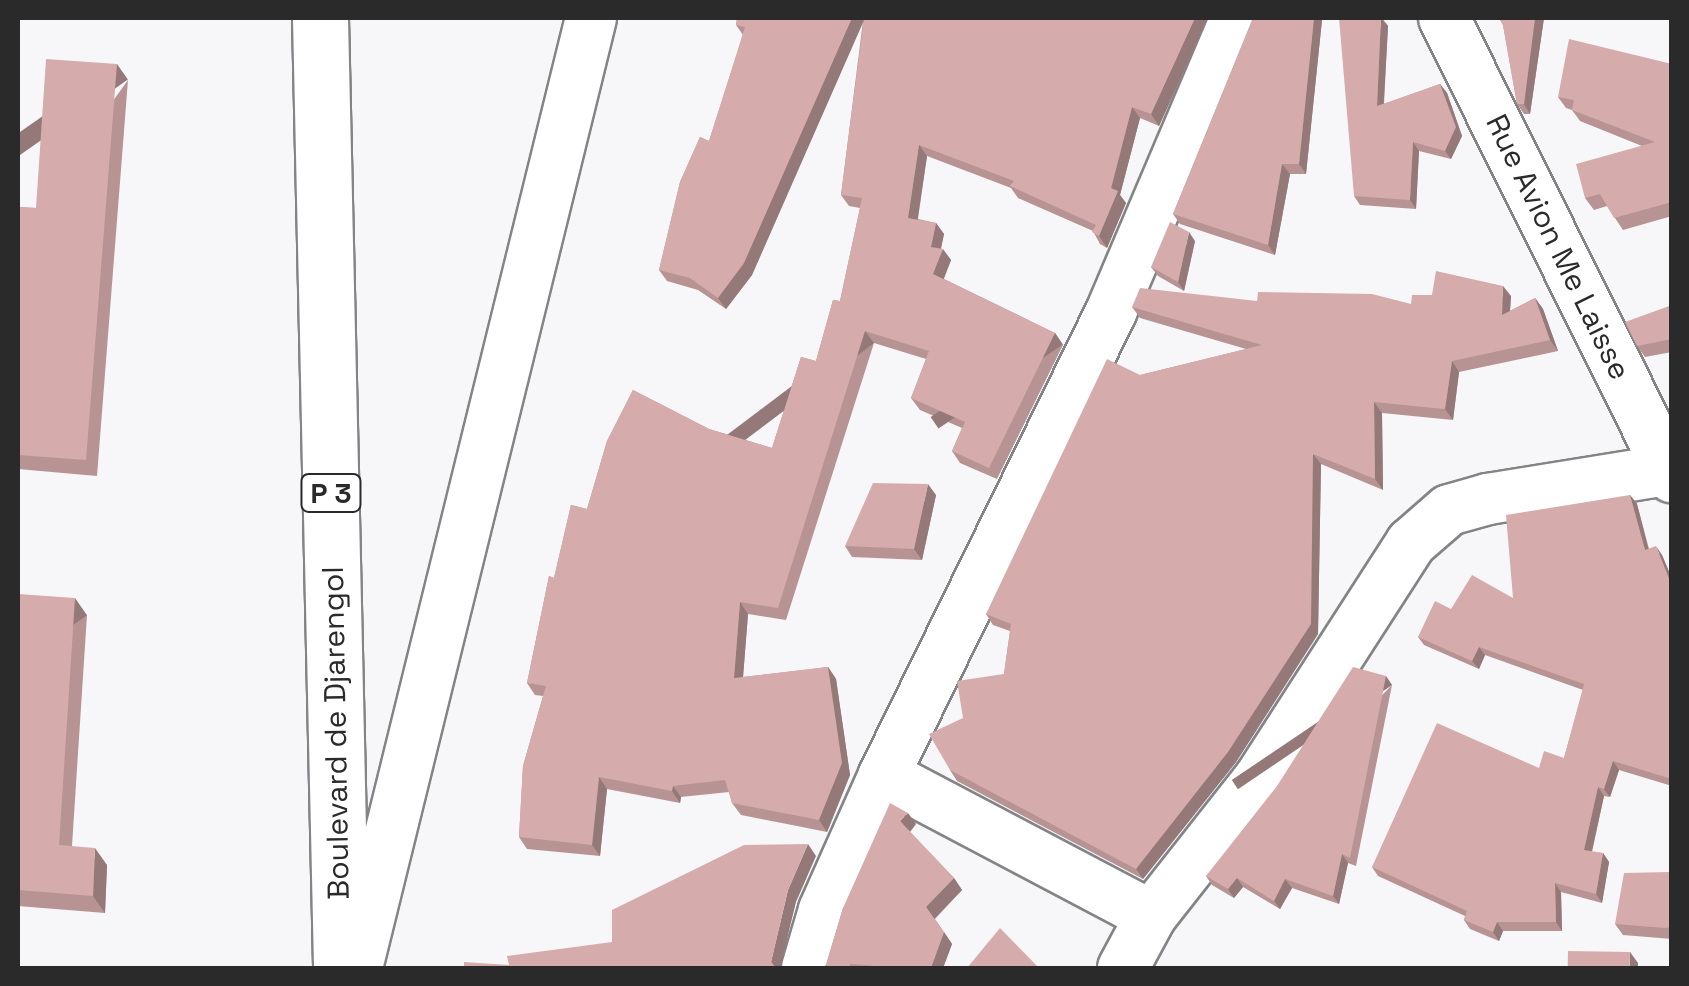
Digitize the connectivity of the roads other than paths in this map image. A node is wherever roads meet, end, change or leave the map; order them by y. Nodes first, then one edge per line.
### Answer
1 (320, 18) edge
2 (591, 18) edge
3 (1236, 18) edge
4 (1444, 18) edge
5 (1670, 474) edge
6 (884, 775) junction
7 (1151, 916) junction
8 (341, 968) edge
9 (357, 968) edge
10 (807, 968) edge
11 (1122, 968) edge

1 - 8 main road, Boulevard de Djarengol / P 3
2 - 9 street
3 - 6 street
4 - 5 street, Rue Avion Me Laisse
5 - 7 street
6 - 7 street
6 - 10 street
7 - 11 street

